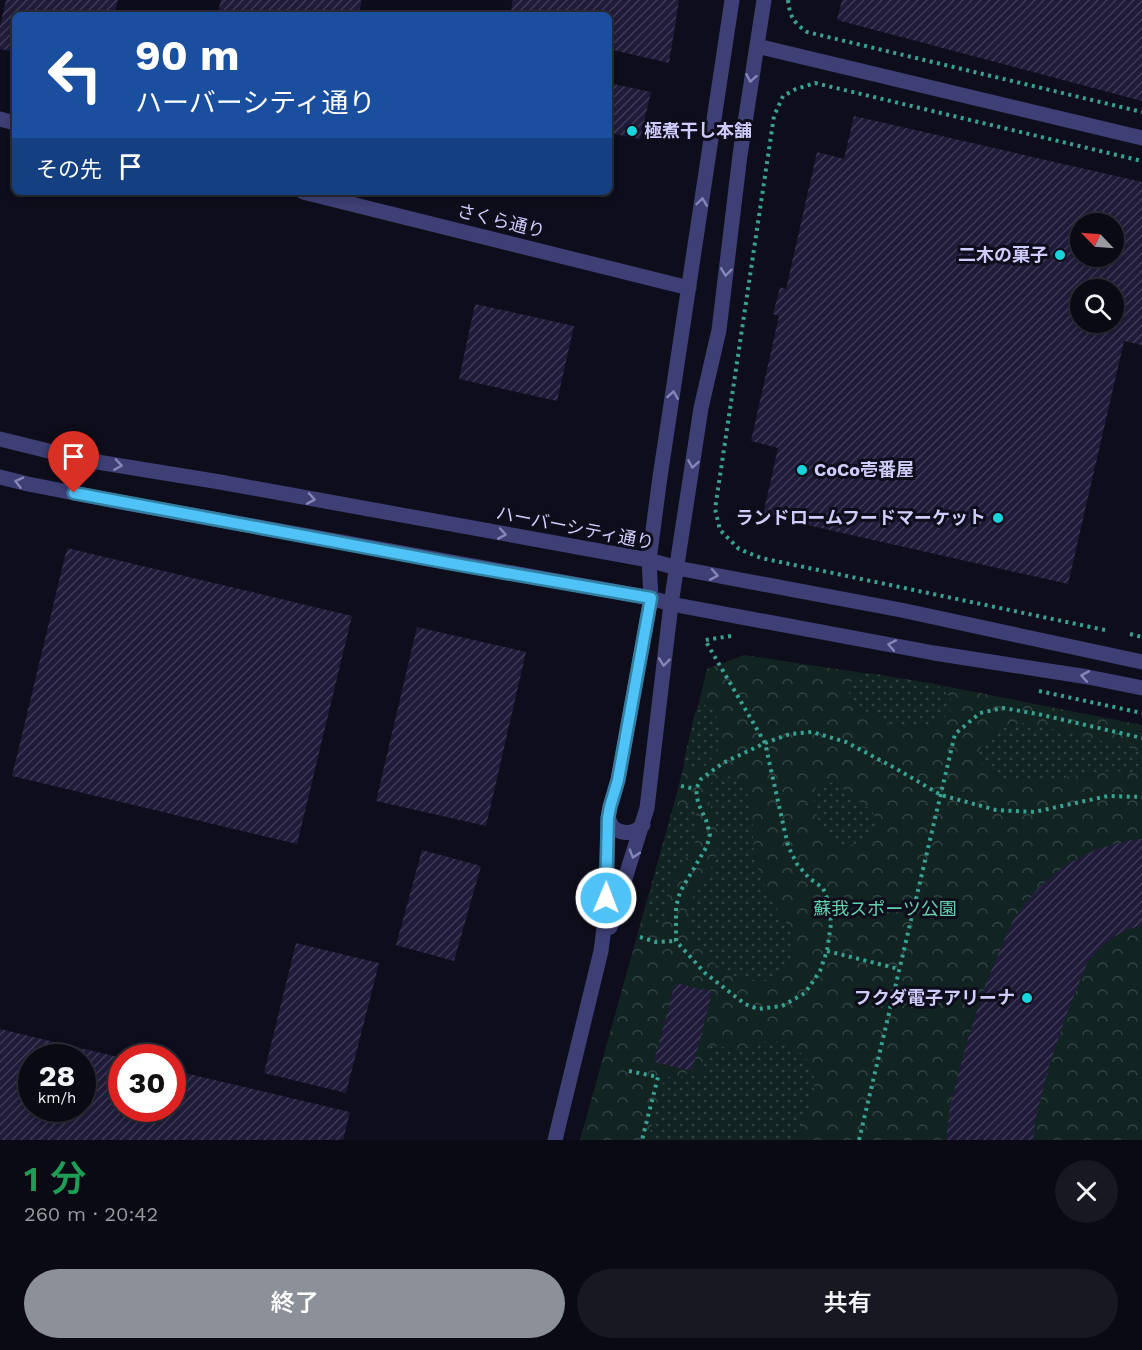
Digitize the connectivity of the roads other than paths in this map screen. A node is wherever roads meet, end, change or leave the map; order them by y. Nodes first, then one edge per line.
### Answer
1 (732, 0) edge
2 (764, 0) edge
3 (757, 46) junction
4 (1142, 138) edge
5 (315, 195) edge
6 (689, 288) junction
7 (0, 439) edge
8 (0, 477) edge
9 (649, 560) junction
10 (677, 568) junction
11 (651, 598) junction
12 (671, 604) junction
13 (1142, 662) edge
14 (1142, 688) edge
15 (608, 818) junction
16 (643, 825) junction
17 (601, 951) junction
18 (555, 1140) edge

6 -> 1 street
2 - 3 street
3 - 4 street
3 -> 10 street
5 - 6 street, さくら通り
9 -> 6 street
7 -> 9 street, ハーバーシティ通り
11 -> 8 street
9 - 10 street, ハーバーシティ通り
9 - 11 street
10 - 12 street
10 -> 13 street, ハーバーシティ通り
11 - 12 street
11 - 15 street
14 -> 12 street
12 -> 16 street
15 - 16 street
15 - 17 street
16 -> 17 street
17 - 18 street

